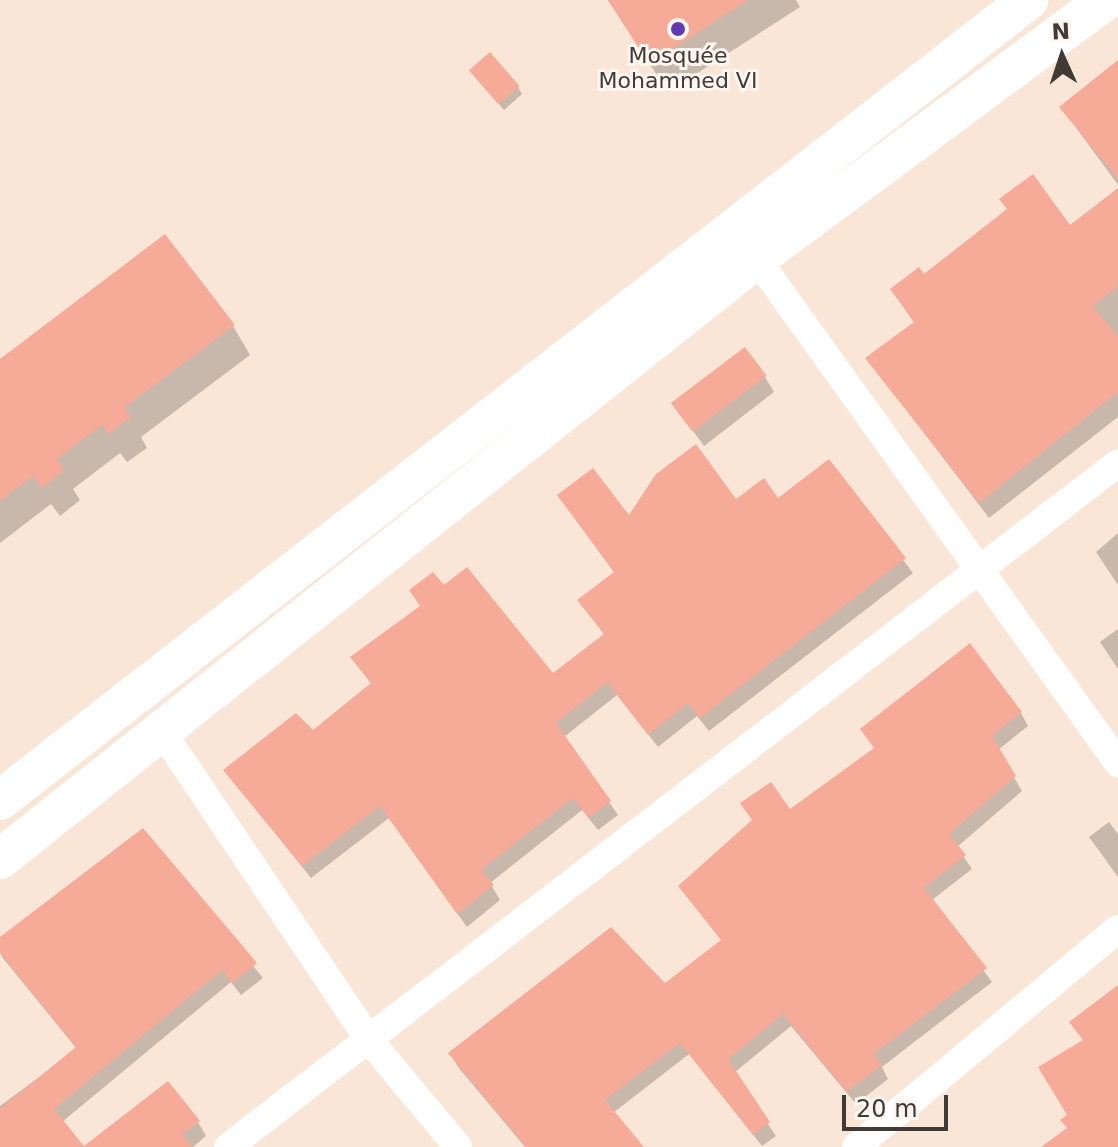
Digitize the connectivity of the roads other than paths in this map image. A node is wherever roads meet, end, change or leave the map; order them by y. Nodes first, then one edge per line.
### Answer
1 (1028, 0) edge
2 (1107, 5) edge
3 (746, 244) junction
4 (1118, 463) edge
5 (978, 571) junction
6 (163, 733) junction
7 (1118, 763) edge
8 (0, 800) edge
9 (0, 859) edge
10 (1118, 929) edge
11 (369, 1040) junction
12 (228, 1147) edge
13 (458, 1147) edge
14 (856, 1147) edge

1 - 3 street
2 - 3 street
3 - 5 street
3 - 6 street
3 - 8 street
4 - 5 street
5 - 7 street
5 - 11 street
6 - 9 street
6 - 11 street
10 - 14 street
11 - 12 street
11 - 13 street

